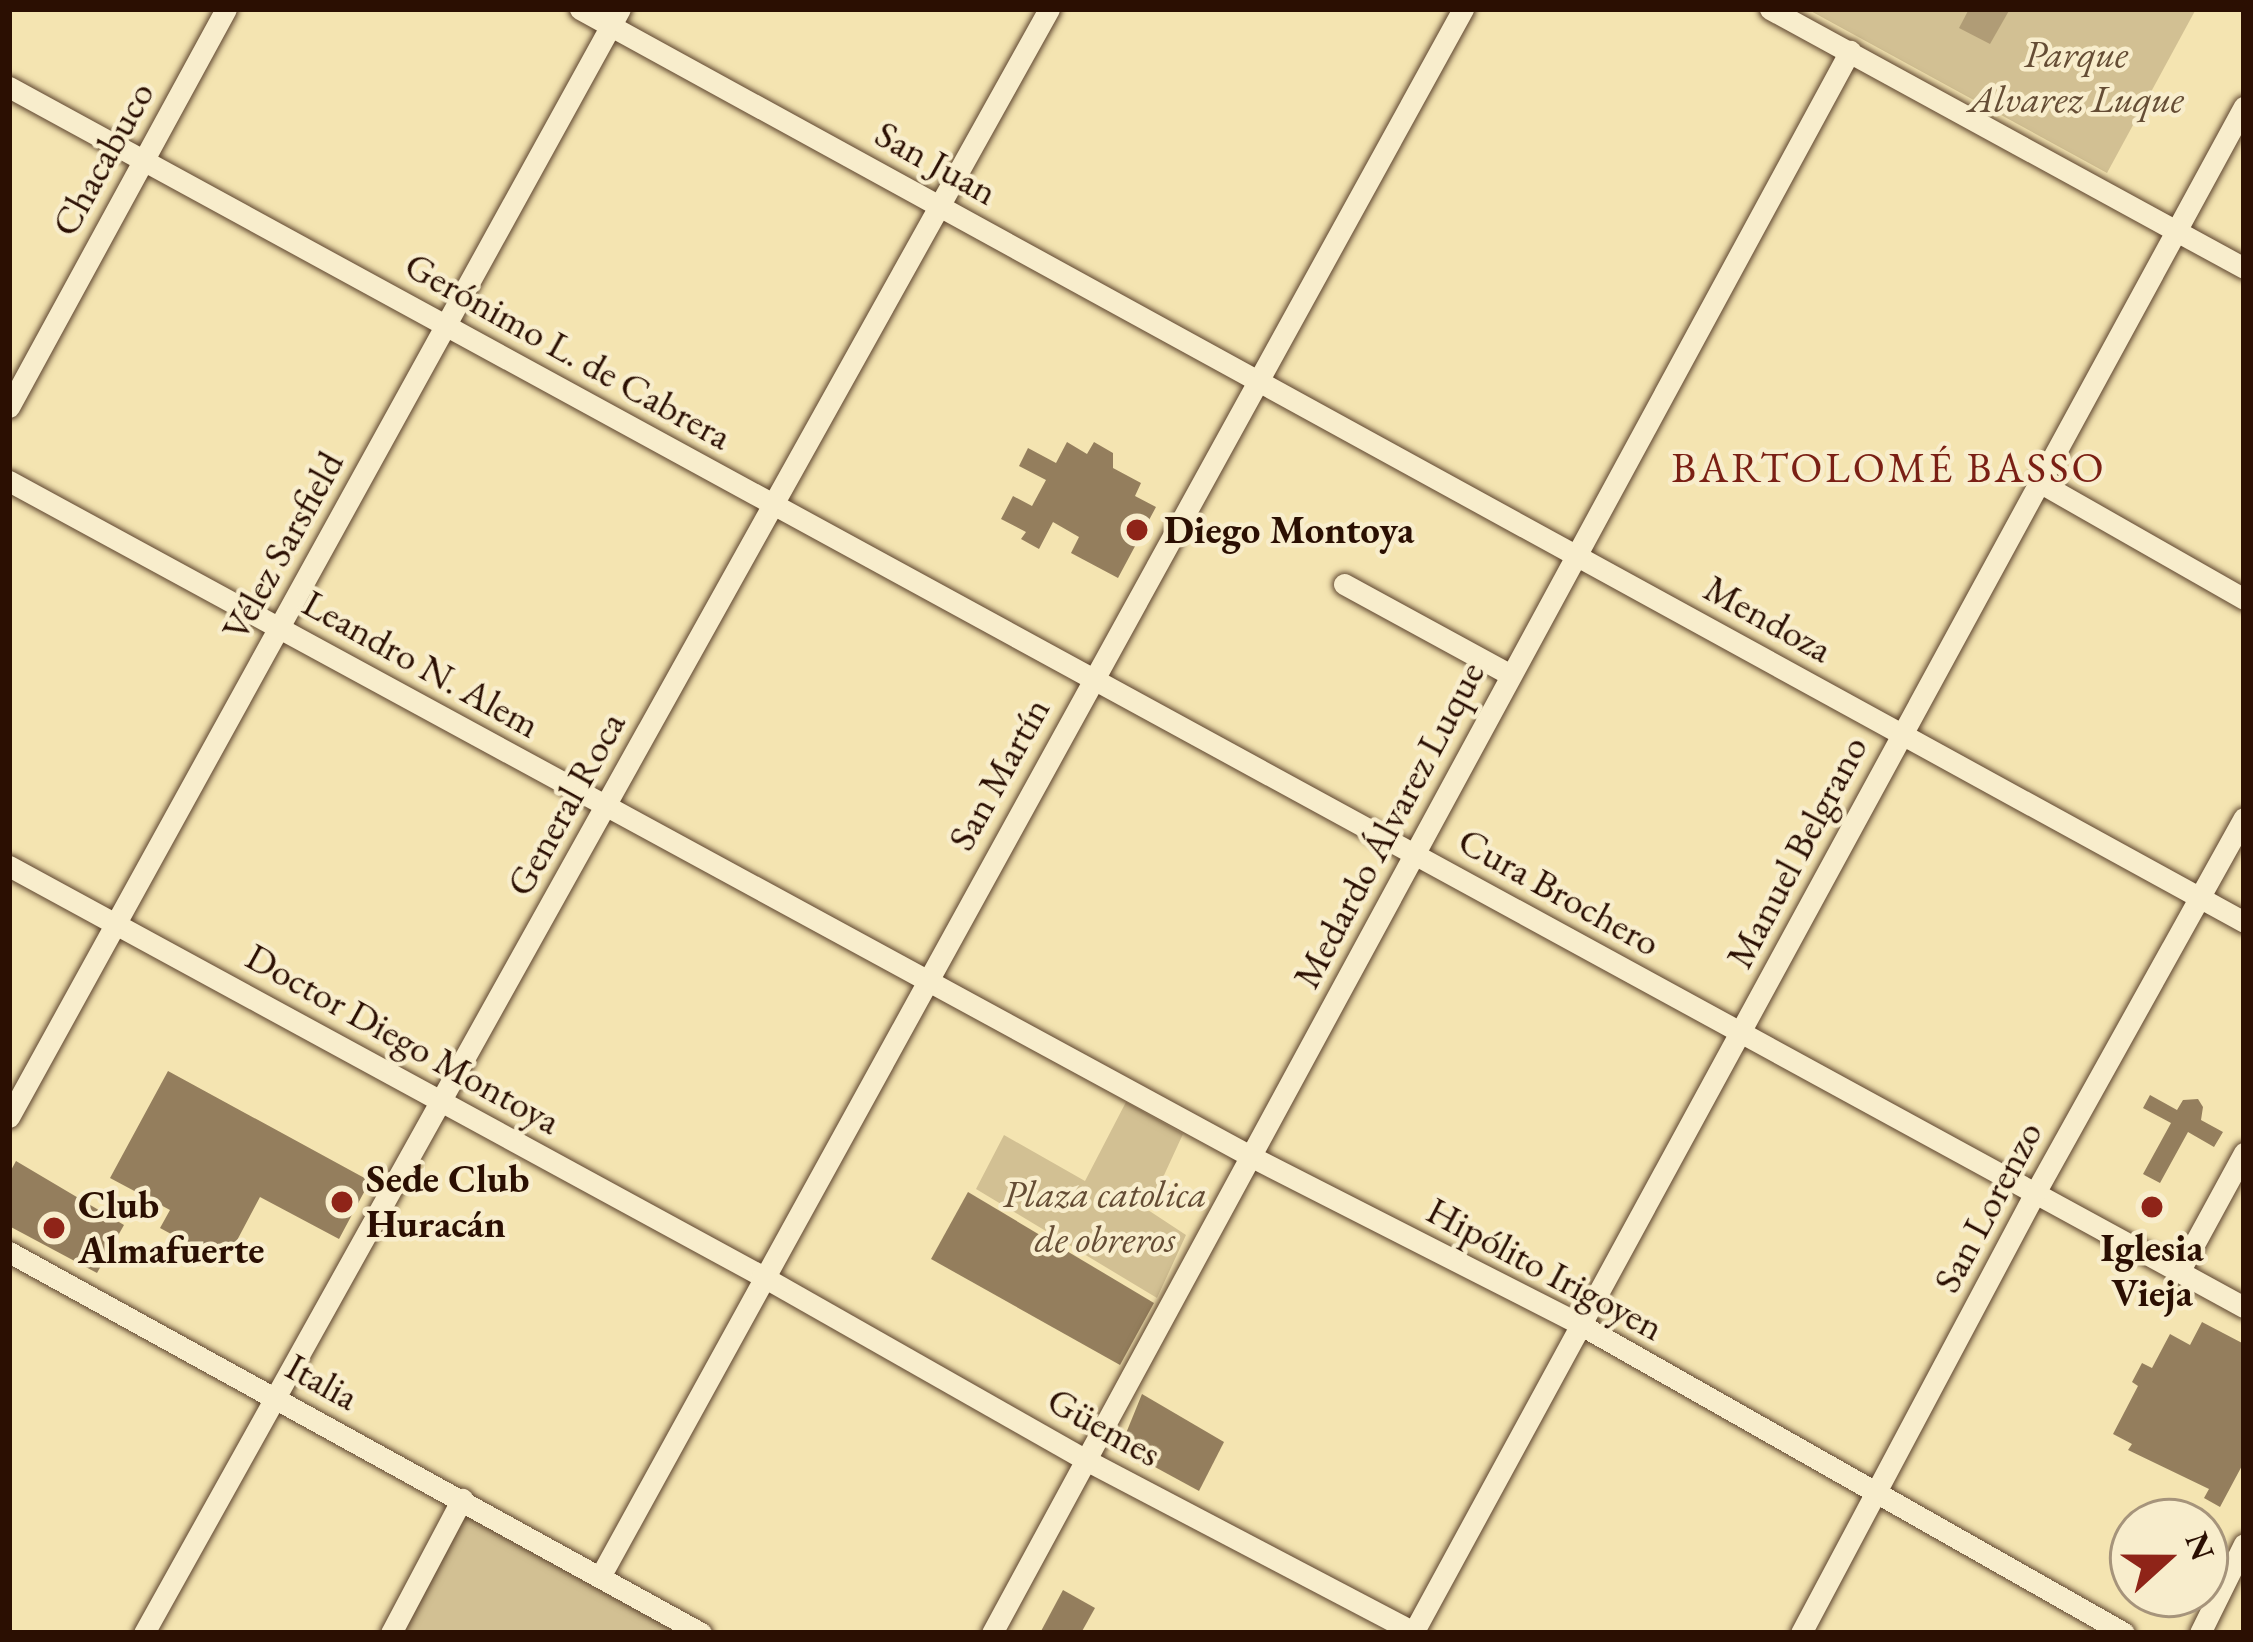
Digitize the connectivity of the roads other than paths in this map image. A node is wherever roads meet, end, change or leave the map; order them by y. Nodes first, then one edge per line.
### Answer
1 (226, 9) edge
2 (580, 9) edge
3 (1049, 9) edge
4 (1463, 9) edge
5 (1770, 9) edge
6 (615, 17) edge
7 (1850, 51) junction
8 (9, 87) edge
9 (2244, 106) edge
10 (144, 159) junction
11 (940, 206) junction
12 (2176, 231) junction
13 (2244, 268) edge
14 (446, 325) junction
15 (1257, 380) junction
16 (9, 407) edge
17 (9, 481) edge
18 (2038, 482) junction
19 (774, 504) junction
20 (1576, 555) junction
21 (1343, 584) dead end
22 (2244, 598) edge
23 (278, 628) junction
24 (1511, 675) junction
25 (1093, 678) junction
26 (1902, 734) junction
27 (606, 806) junction
28 (2244, 818) edge
29 (1414, 854) junction
30 (9, 866) edge
31 (2200, 897) junction
32 (2244, 922) edge
33 (116, 924) junction
34 (926, 980) junction
35 (1740, 1032) junction
36 (442, 1102) junction
37 (9, 1117) edge
38 (2244, 1153) edge
39 (1250, 1156) junction
40 (2035, 1193) junction
41 (9, 1252) edge
42 (2179, 1272) junction
43 (762, 1276) junction
44 (2244, 1307) edge
45 (1580, 1325) junction
46 (275, 1397) junction
47 (1086, 1460) junction
48 (1876, 1496) junction
49 (462, 1499) junction
50 (2244, 1544) edge
51 (601, 1575) junction
52 (144, 1633) edge
53 (391, 1633) edge
54 (701, 1633) edge
55 (992, 1633) edge
56 (1414, 1633) edge
57 (1801, 1633) edge
58 (2124, 1633) edge
59 (2200, 1633) edge

1 - 10 street, Chacabuco
2 - 6 street, San Juan
3 - 11 street, General Roca
4 - 15 street, San Martín
5 - 7 street
6 - 11 street, San Juan
6 - 14 street, Vélez Sarsfield
7 - 12 street
7 - 20 street, Medardo Álvarez Luque
8 - 10 street, Gerónimo L. de Cabrera
9 - 12 street, Manuel Belgrano
10 - 14 street, Gerónimo L. de Cabrera
10 - 16 street, Chacabuco
11 - 15 street, San Juan
11 - 19 street, General Roca
12 - 13 street
12 - 18 street, Manuel Belgrano
14 - 19 street, Gerónimo L. de Cabrera
14 - 23 street, Vélez Sarsfield
15 - 20 street, Mendoza
15 - 25 street, San Martín
17 - 23 street, Leandro N. Alem
18 - 22 street
18 - 26 street, Manuel Belgrano
19 - 25 street, Gerónimo L. de Cabrera
19 - 27 street, General Roca
20 - 24 street, Medardo Álvarez Luque
20 - 26 street, Mendoza
21 - 24 street
23 - 27 street, Leandro N. Alem
23 - 33 street, Vélez Sarsfield
24 - 29 street, Medardo Álvarez Luque
25 - 29 street, Cura Brochero
25 - 34 street, San Martín
26 - 31 street, Mendoza
26 - 35 street, Manuel Belgrano
27 - 34 street, Leandro N. Alem
27 - 36 street, General Roca
28 - 31 street, San Lorenzo
29 - 35 street, Cura Brochero
29 - 39 street, Medardo Álvarez Luque
30 - 33 street, Doctor Diego Montoya
31 - 32 street, Mendoza
31 - 40 street, San Lorenzo
33 - 36 street, Doctor Diego Montoya
33 - 37 street, Vélez Sarsfield
34 - 39 street, Hipólito Irigoyen
34 - 43 street, San Martín
35 - 40 street, Cura Brochero
35 - 45 street, Manuel Belgrano
36 - 43 street, Doctor Diego Montoya
36 - 46 street, General Roca
38 - 42 street
39 - 45 street, Hipólito Irigoyen
39 - 47 street, Medardo Álvarez Luque
40 - 42 street, Cura Brochero
40 - 48 street, San Lorenzo
41 - 46 street, Italia
42 - 44 street, Cura Brochero
43 - 47 street, Güemes
43 - 51 street, San Martín
45 - 48 street, Hipólito Irigoyen
45 - 56 street, Manuel Belgrano
46 - 49 street, Italia
46 - 52 street, General Roca
47 - 55 street, Medardo Álvarez Luque
47 - 56 street, Güemes
48 - 57 street, San Lorenzo
48 - 58 street, Hipólito Irigoyen
49 - 51 street, Italia
49 - 53 street
50 - 59 street
51 - 54 street, Italia

